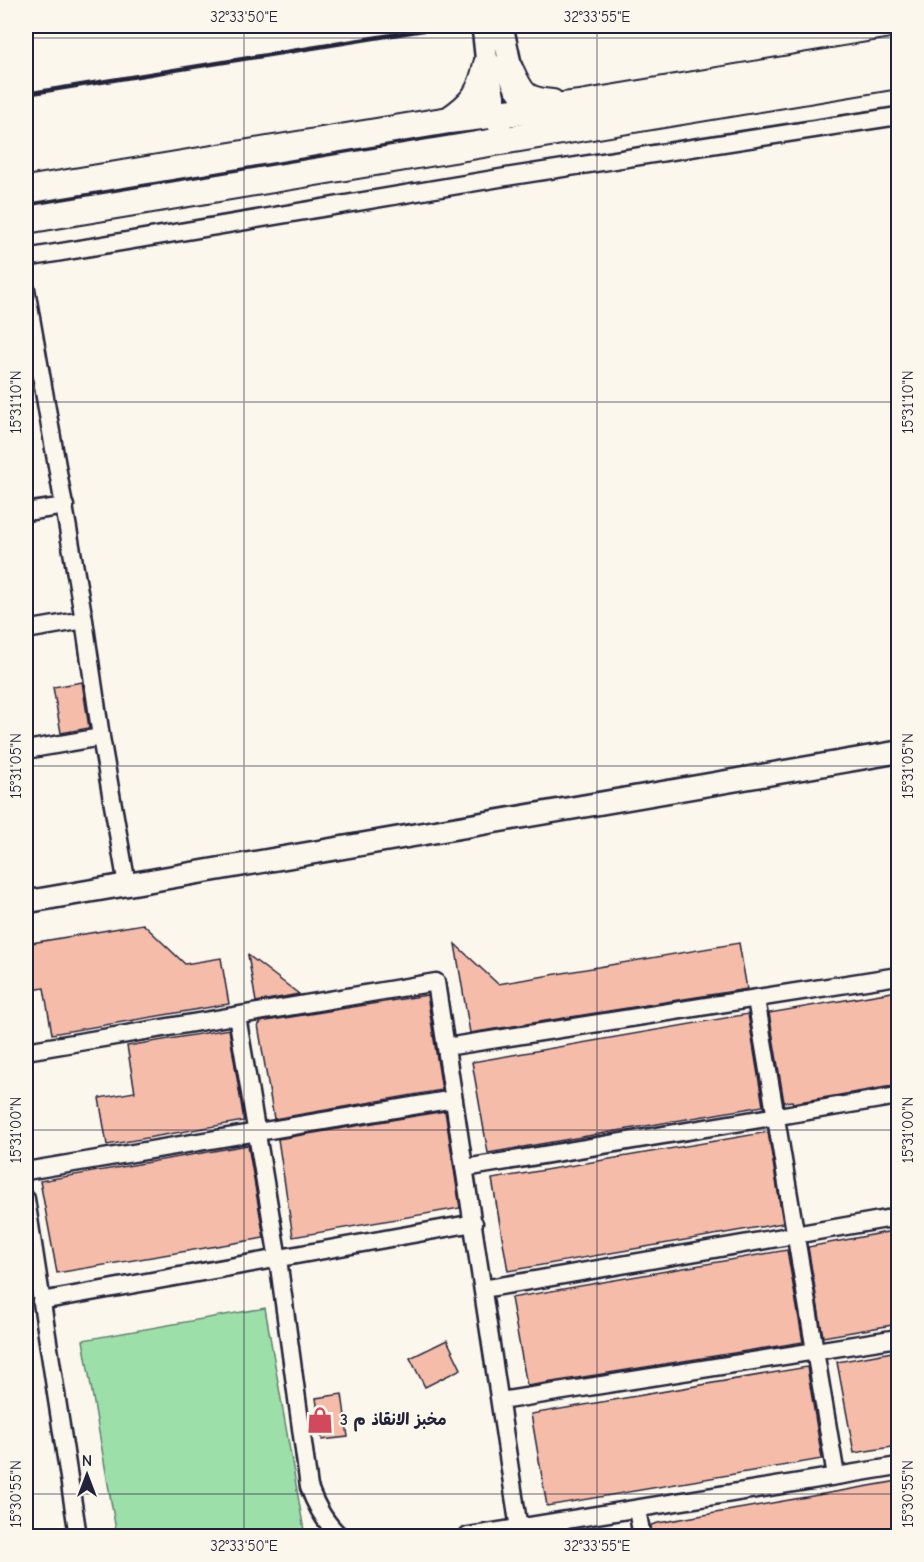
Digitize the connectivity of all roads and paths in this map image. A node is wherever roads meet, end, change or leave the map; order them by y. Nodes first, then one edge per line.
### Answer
1 (483, 26) edge
2 (502, 26) edge
3 (898, 51) edge
4 (487, 64) junction
5 (512, 72) junction
6 (898, 75) edge
7 (580, 104) junction
8 (508, 112) junction
9 (898, 116) edge
10 (449, 120) junction
11 (514, 140) junction
12 (26, 190) edge
13 (26, 220) edge
14 (26, 258) edge
15 (26, 289) edge
16 (34, 387) edge
17 (65, 506) junction
18 (26, 512) edge
19 (84, 620) junction
20 (26, 630) edge
21 (101, 737) junction
22 (26, 750) edge
23 (898, 752) edge
24 (127, 885) junction
25 (26, 903) edge
26 (898, 976) edge
27 (756, 999) junction
28 (237, 1016) junction
29 (446, 1047) junction
30 (26, 1051) edge
31 (898, 1096) edge
32 (454, 1099) junction
33 (776, 1116) junction
34 (257, 1132) junction
35 (465, 1168) junction
36 (26, 1172) edge
37 (26, 1199) edge
38 (898, 1217) edge
39 (474, 1223) junction
40 (796, 1234) junction
41 (278, 1259) junction
42 (483, 1289) junction
43 (41, 1301) junction
44 (898, 1338) edge
45 (815, 1353) junction
46 (500, 1401) junction
47 (898, 1466) edge
48 (836, 1476) junction
49 (637, 1510) junction
50 (519, 1529) junction
51 (78, 1536) edge
52 (340, 1536) edge
53 (468, 1536) edge
54 (642, 1536) edge

1 - 4 street
2 - 5 street
3 - 7 main road
4 - 8 street
4 - 10 main road
5 - 7 main road
5 - 8 street
6 - 11 main road
7 - 8 main road
8 - 10 main road
8 - 11 street
9 - 14 street
10 - 12 main road
11 - 13 main road
15 - 16 street
16 - 17 street
17 - 18 street
17 - 19 street
19 - 20 street
19 - 21 street
21 - 22 street
21 - 24 street
23 - 24 street
24 - 25 street
26 - 27 street
27 - 29 street
27 - 33 street
28 - 29 street
28 - 30 street
28 - 34 street
29 - 32 street
31 - 33 street
32 - 34 street
32 - 35 street
33 - 35 street
33 - 40 street
34 - 36 street
34 - 41 street
35 - 39 street
37 - 43 street
38 - 40 street
39 - 41 street
39 - 42 street
40 - 42 street
40 - 45 street
41 - 43 street
41 - 52 street
42 - 46 street
43 - 51 street
44 - 45 street
45 - 46 street
45 - 48 street
46 - 50 street
47 - 48 street
48 - 49 street
49 - 50 street
49 - 54 street
50 - 53 street

